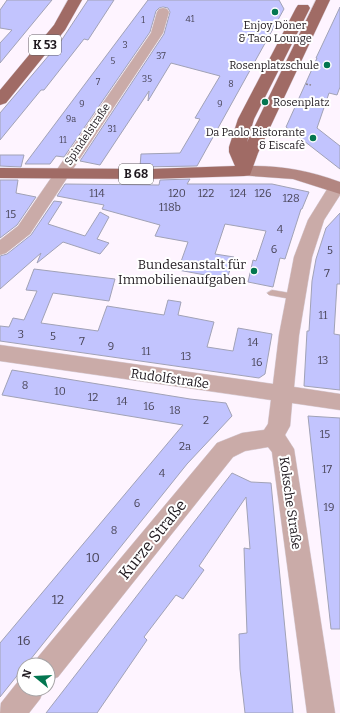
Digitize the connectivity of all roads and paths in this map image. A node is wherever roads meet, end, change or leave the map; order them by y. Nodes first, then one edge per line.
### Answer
1 (63, 0) edge
2 (75, 0) edge
3 (307, 0) edge
4 (323, 0) edge
5 (164, 12) dead end
6 (0, 81) edge
7 (306, 84) dead end
8 (311, 85) dead end
9 (0, 100) edge
10 (244, 172) junction
11 (0, 173) edge
12 (61, 173) junction
13 (338, 187) edge
14 (0, 249) edge
15 (272, 293) dead end
16 (296, 297) junction
17 (0, 353) edge
18 (282, 395) junction
19 (340, 402) edge
20 (272, 436) junction
21 (56, 657) edge
22 (24, 697) edge
23 (11, 713) edge
24 (321, 713) edge

1 - 6 main road, K 53
2 - 9 main road, K 53
3 - 10 main road
4 - 10 main road
5 - 12 street, Spindelstraße
7 - 8 path
10 - 12 main road, B 68
10 - 13 street
11 - 12 main road, B 68
12 - 14 street, Spindelstraße
13 - 16 street
15 - 16 lane
16 - 18 street
17 - 18 street, Rudolfstraße
18 - 19 street, Rudolfstraße
18 - 20 street
20 - 21 street, Kurze Straße
20 - 24 street, Koksche Straße
22 - 23 street

